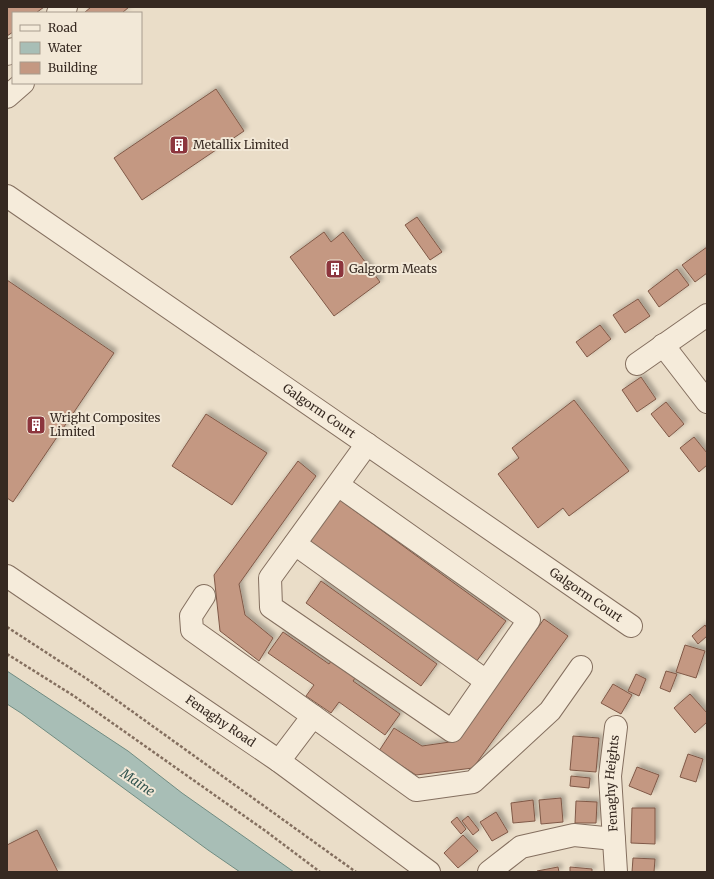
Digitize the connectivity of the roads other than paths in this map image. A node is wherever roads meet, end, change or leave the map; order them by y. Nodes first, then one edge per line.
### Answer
1 (22, 84) edge
2 (7, 97) edge
3 (7, 196) edge
4 (707, 314) edge
5 (663, 345) junction
6 (637, 364) dead end
7 (707, 402) edge
8 (367, 444) junction
9 (338, 485) junction
10 (295, 544) junction
11 (7, 576) edge
12 (204, 596) dead end
13 (632, 626) dead end
14 (581, 667) dead end
15 (486, 681) junction
16 (313, 716) junction
17 (616, 727) dead end
18 (279, 761) junction
19 (614, 839) junction
20 (429, 872) edge
21 (489, 872) edge
22 (616, 872) edge

1 - 2 street
3 - 8 street, Galgorm Court
4 - 5 street
5 - 6 street
5 - 7 street
8 - 9 street
8 - 13 street, Galgorm Court
9 - 10 street
9 - 15 street
10 - 15 street
10 - 15 street
11 - 18 street, Fenaghy Road
12 - 16 street
14 - 16 street
16 - 18 street
17 - 19 street, Fenaghy Heights
18 - 20 street, Fenaghy Road
19 - 21 street, Fenaghy Heights
19 - 22 street, Fenaghy Heights

